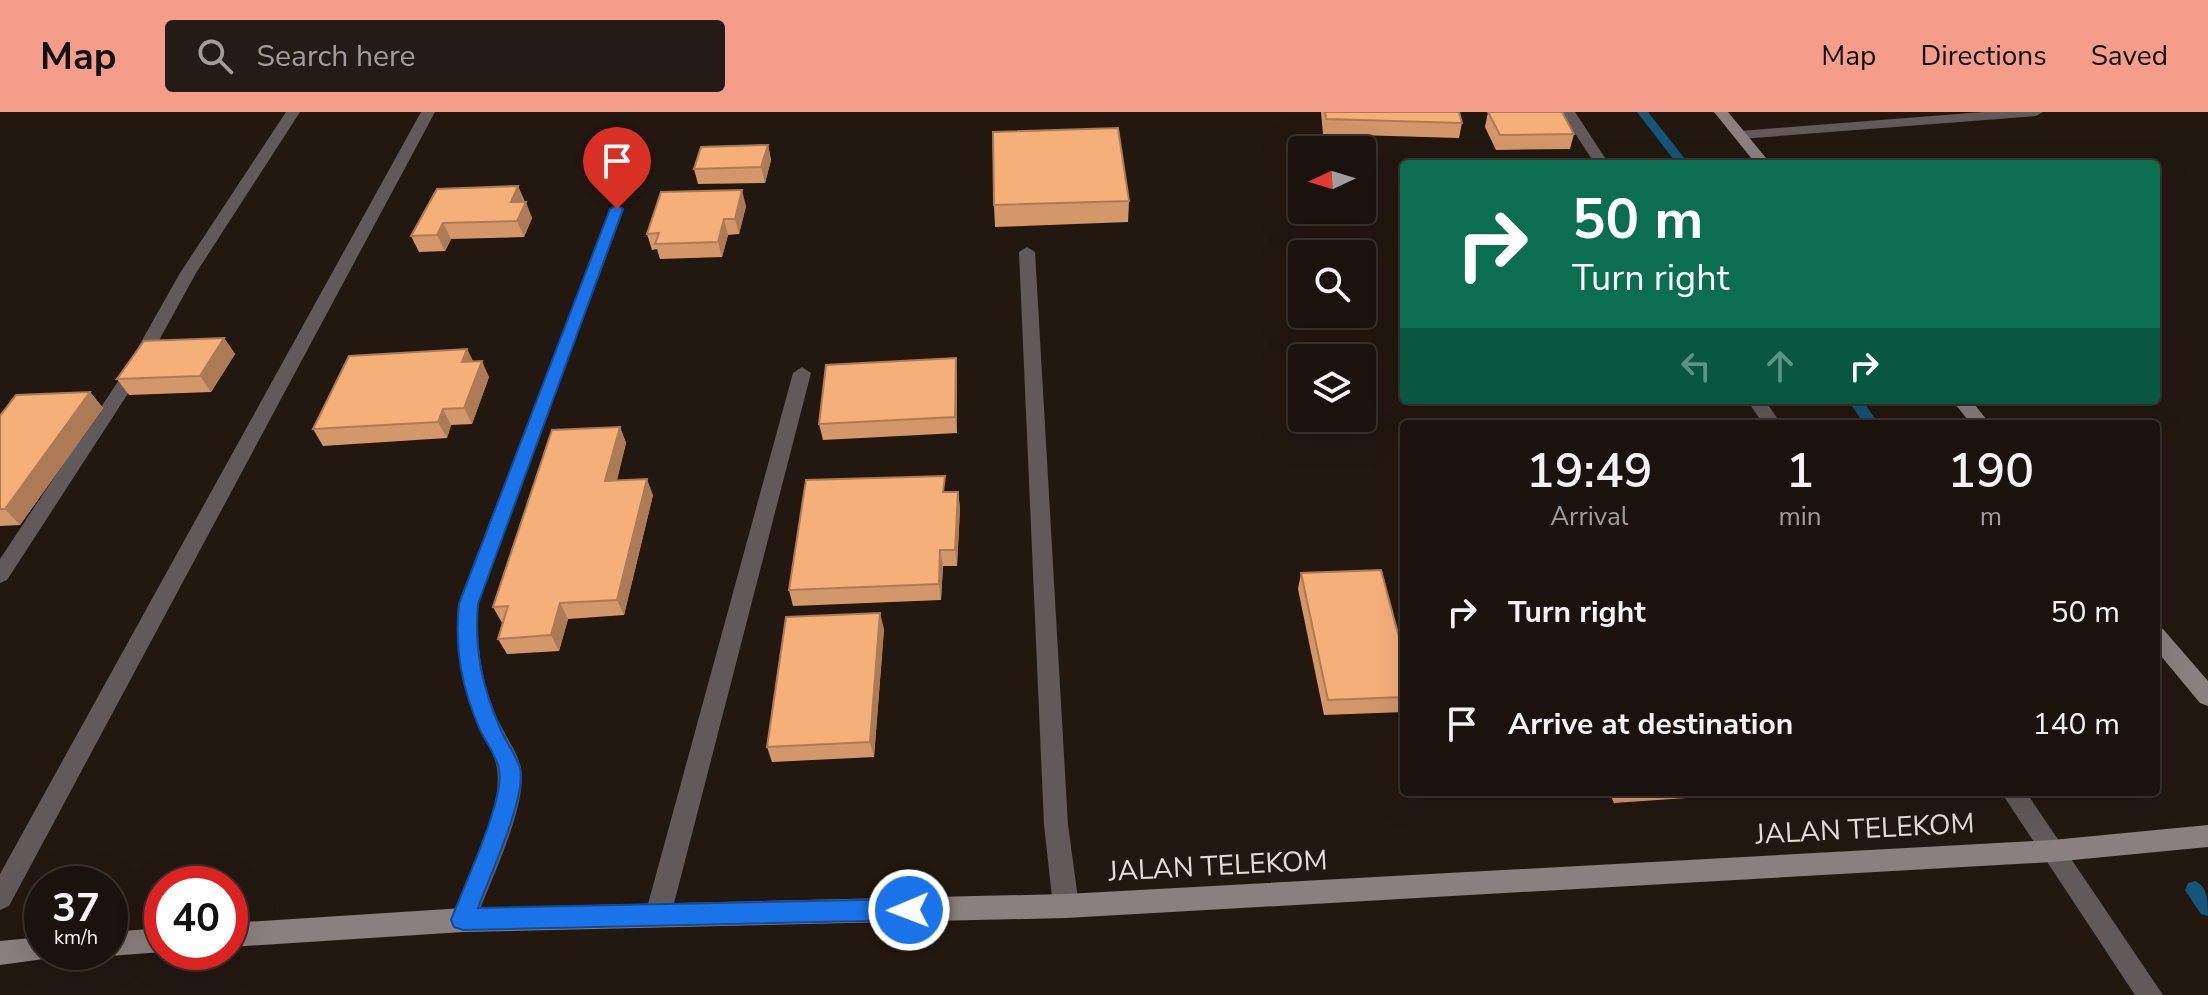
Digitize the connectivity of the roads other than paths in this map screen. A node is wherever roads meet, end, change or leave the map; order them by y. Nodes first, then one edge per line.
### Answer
1 (293, 112) edge
2 (428, 112) edge
3 (1568, 112) edge
4 (1721, 112) edge
5 (2036, 112) edge
6 (1740, 135) junction
7 (1599, 160) edge
8 (1761, 160) edge
9 (617, 209) dead end
10 (1027, 252) dead end
11 (802, 373) dead end
12 (1964, 404) edge
13 (1978, 420) edge
14 (0, 575) edge
15 (2160, 640) edge
16 (2208, 697) edge
17 (2016, 796) edge
18 (2208, 836) edge
19 (2052, 851) junction
20 (0, 898) edge
21 (1066, 906) junction
22 (658, 915) junction
23 (463, 920) junction
24 (248, 934) edge
25 (24, 951) edge
26 (0, 953) edge
27 (2150, 995) edge

1 - 14 street
2 - 20 street
3 - 7 street
4 - 6 street
5 - 6 street
6 - 8 street
9 - 23 street
10 - 21 street
11 - 22 street
12 - 13 street
15 - 16 street
17 - 19 street
18 - 19 street, JALAN TELEKOM
19 - 21 street, JALAN TELEKOM
19 - 27 street
21 - 22 street, JALAN TELEKOM
22 - 23 street, JALAN TELEKOM
23 - 24 street, JALAN TELEKOM
25 - 26 street

